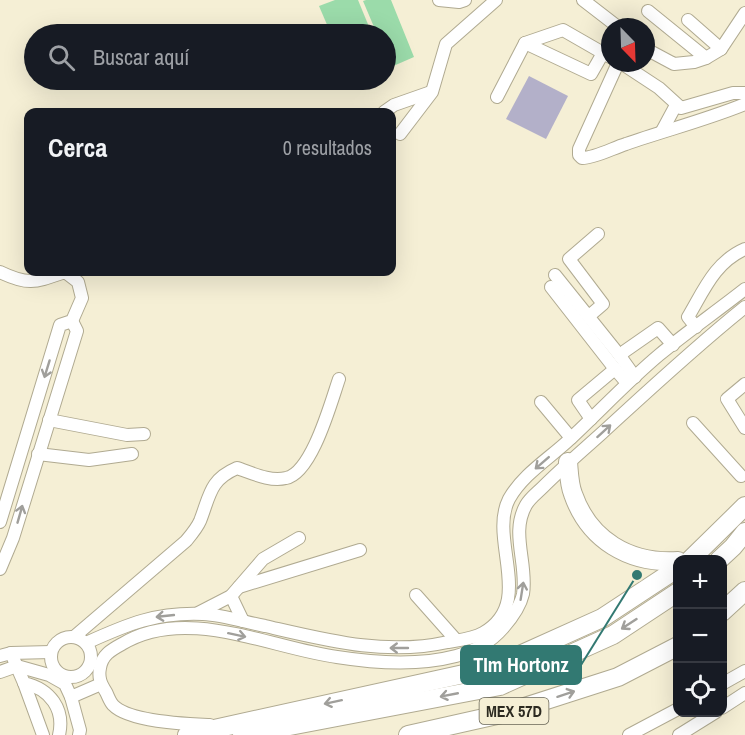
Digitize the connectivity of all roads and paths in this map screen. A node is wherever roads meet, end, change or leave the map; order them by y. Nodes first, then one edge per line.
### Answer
1 (439, 0) edge
2 (465, 0) edge
3 (496, 0) edge
4 (583, 0) edge
5 (648, 11) dead end
6 (745, 13) edge
7 (606, 18) edge
8 (688, 20) dead end
9 (525, 43) junction
10 (721, 49) junction
11 (601, 52) edge
12 (655, 54) edge
13 (706, 58) junction
14 (601, 62) edge
15 (616, 72) edge
16 (634, 72) edge
17 (432, 92) junction
18 (739, 93) edge
19 (497, 97) dead end
20 (742, 105) edge
21 (678, 107) junction
22 (390, 108) edge
23 (678, 128) junction
24 (662, 131) junction
25 (400, 134) dead end
26 (598, 234) dead end
27 (745, 249) edge
28 (0, 272) edge
29 (52, 276) edge
30 (70, 276) edge
31 (745, 289) edge
32 (745, 307) edge
33 (589, 316) junction
34 (72, 321) junction
35 (696, 327) junction
36 (673, 345) junction
37 (620, 356) junction
38 (659, 356) junction
39 (615, 369) junction
40 (670, 369) junction
41 (339, 379) dead end
42 (631, 380) junction
43 (745, 384) edge
44 (541, 402) dead end
45 (591, 418) junction
46 (49, 420) junction
47 (693, 423) dead end
48 (745, 428) edge
49 (144, 434) dead end
50 (571, 438) junction
51 (38, 454) junction
52 (132, 454) dead end
53 (568, 462) junction
54 (744, 477) edge
55 (13, 480) junction
56 (28, 484) junction
57 (745, 506) edge
58 (0, 522) edge
59 (745, 532) edge
60 (299, 538) dead end
61 (360, 550) dead end
62 (695, 555) edge
63 (724, 555) edge
64 (673, 561) edge
65 (0, 569) edge
66 (673, 571) edge
67 (745, 591) edge
68 (234, 592) junction
69 (416, 595) dead end
70 (673, 595) edge
71 (726, 609) edge
72 (197, 614) junction
73 (243, 621) junction
74 (264, 626) junction
75 (81, 639) junction
76 (258, 640) junction
77 (456, 640) junction
78 (423, 648) junction
79 (673, 648) edge
80 (51, 652) junction
81 (6, 654) edge
82 (426, 661) junction
83 (17, 666) junction
84 (98, 669) junction
85 (745, 671) edge
86 (0, 672) edge
87 (82, 674) junction
88 (58, 677) junction
89 (727, 682) edge
90 (24, 683) junction
91 (745, 693) edge
92 (71, 697) junction
93 (727, 705) edge
94 (673, 713) edge
95 (708, 717) edge
96 (223, 726) junction
97 (43, 735) edge
98 (59, 735) edge
99 (80, 735) edge
100 (187, 735) edge
101 (242, 735) edge
102 (408, 735) edge
103 (629, 735) edge
104 (679, 735) edge

1 - 2 street
3 - 17 street
4 - 7 street
5 - 13 street
6 - 10 street
8 - 10 street
9 - 11 street
9 - 14 street
9 - 19 street
10 - 13 street
12 - 13 street
15 - 24 street
16 - 21 street
17 - 22 street
17 - 25 street
18 - 20 street
18 - 21 street
20 - 23 street
21 - 23 street
21 - 24 street
23 - 24 street
26 - 33 street
27 - 35 street
28 - 29 street
30 - 34 street
31 - 35 street
32 - 40 street
33 - 37 street
33 - 39 street
34 - 46 street
34 -> 55 street
35 - 36 street
36 - 37 street
36 - 38 street
37 - 42 street
38 - 40 street
38 - 42 street
39 - 42 street
39 - 45 street
53 -> 40 street
41 - 75 street
42 - 45 street
43 - 48 street
44 - 50 street
45 - 50 street
46 - 49 street
46 - 51 street
47 - 54 street
50 -> 77 street
51 - 52 street
51 - 56 street
53 - 64 highway
82 -> 53 street
55 - 56 street
55 - 58 street
65 -> 56 street
57 - 62 highway
59 - 63 highway
60 - 68 street
61 - 68 street
66 -> 96 highway
67 - 71 highway
68 - 72 street
68 - 73 street
69 - 77 street
70 -> 101 highway, MEX 57D
72 - 73 street
72 -> 75 street
73 - 74 street
74 - 76 street
78 -> 74 street
75 - 80 street
75 - 84 street
76 - 82 street
84 -> 76 street
77 - 78 street
78 - 82 street
102 -> 79 highway, MEX 57D
80 - 81 street
80 - 88 street
81 - 83 street
83 - 86 street
83 - 88 street
83 - 90 street
84 - 87 street
84 - 87 street
84 - 92 street
84 - 96 street
85 - 89 street
87 - 88 street
88 - 92 street
90 - 97 street
90 - 98 street
91 - 93 street
92 - 99 street
94 - 103 street
95 - 104 street
96 - 100 highway

